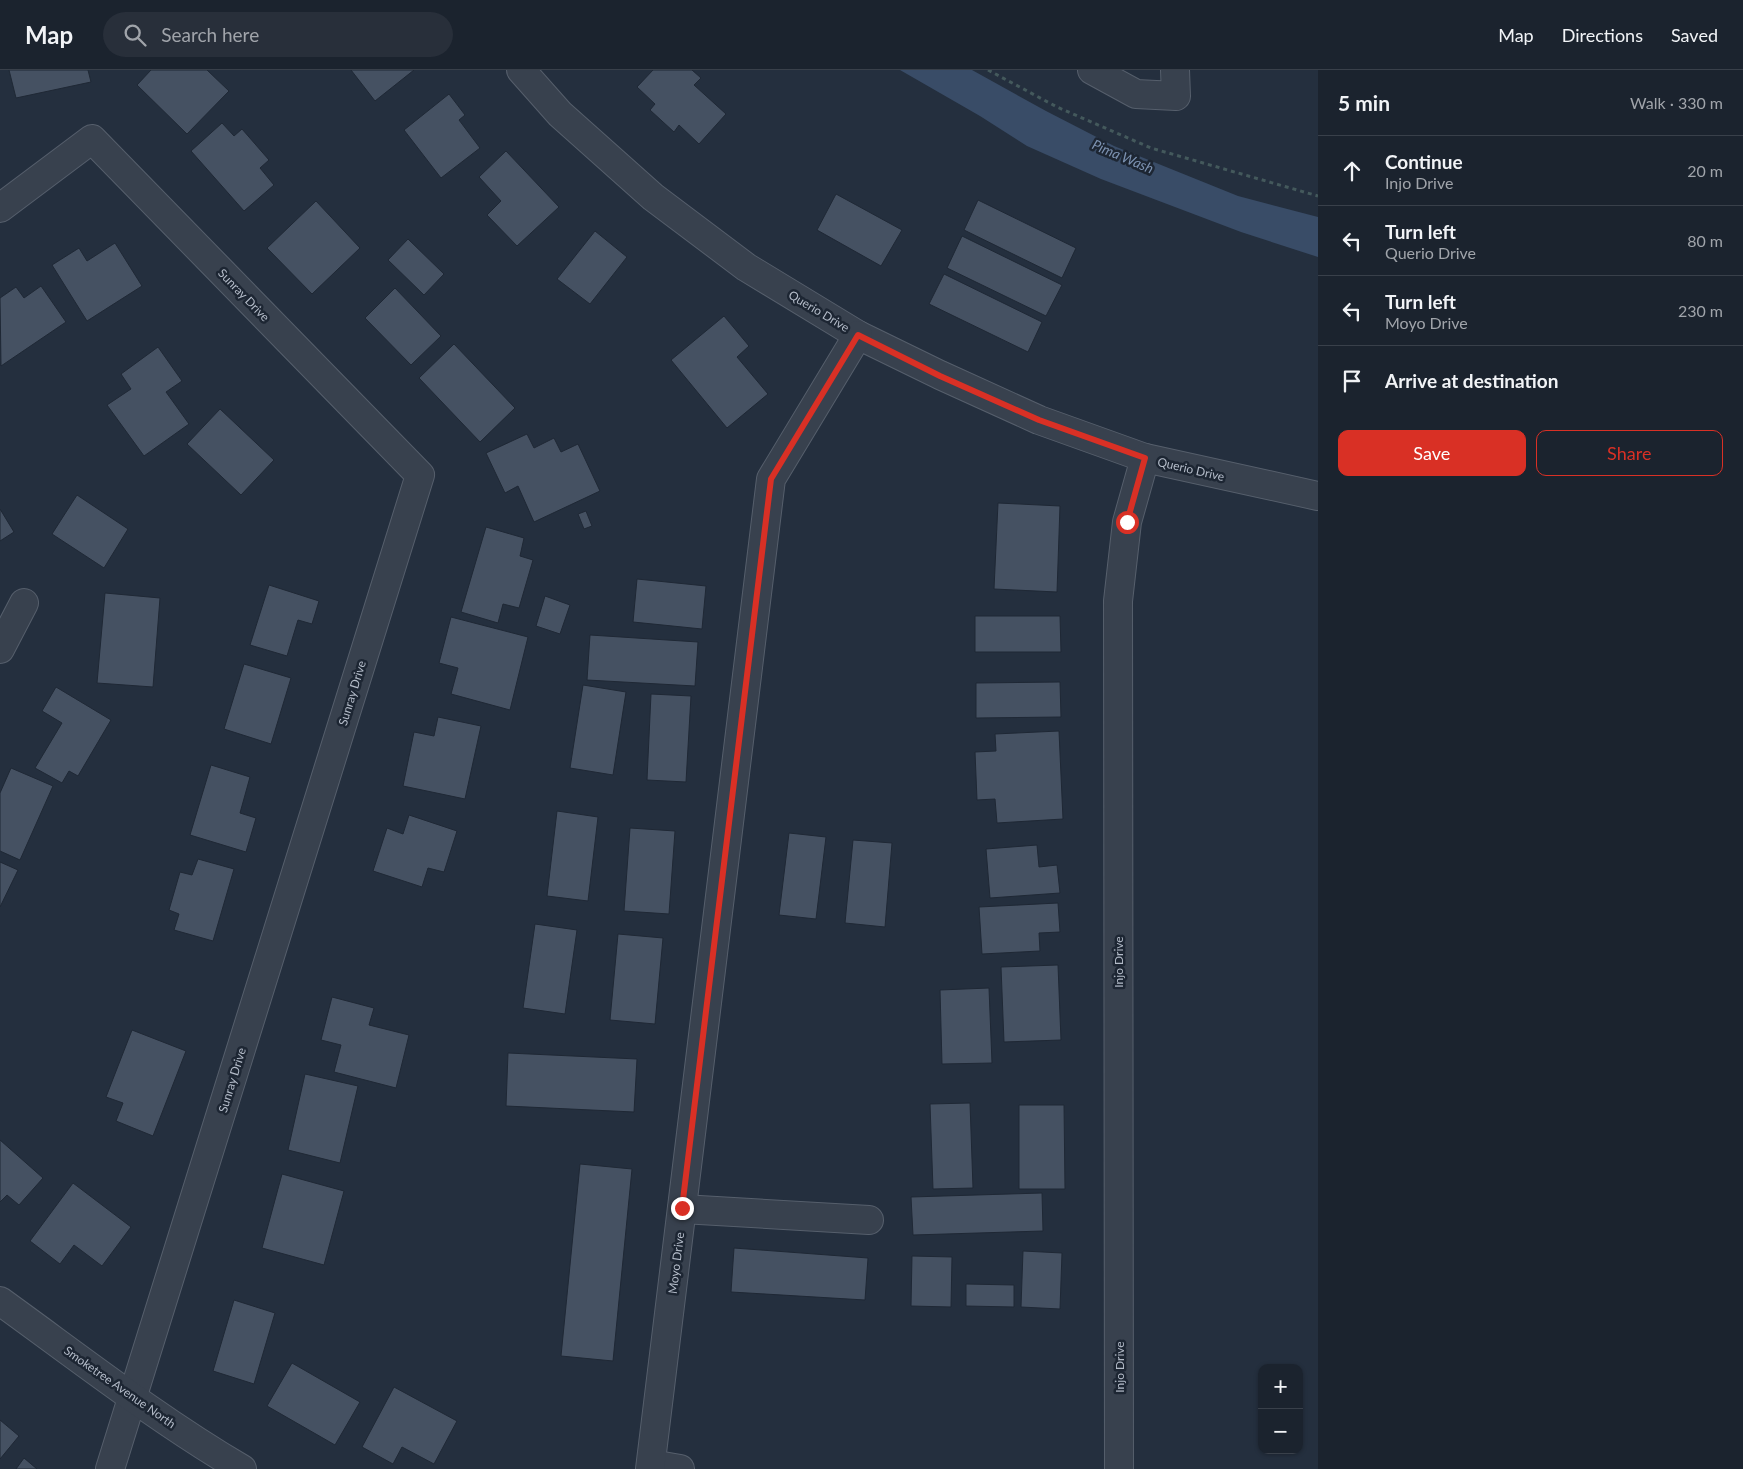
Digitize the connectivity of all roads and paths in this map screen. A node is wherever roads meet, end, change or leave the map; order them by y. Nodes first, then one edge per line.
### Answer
1 (521, 70) edge
2 (988, 70) edge
3 (1092, 70) edge
4 (1175, 70) edge
5 (1318, 196) edge
6 (0, 208) edge
7 (858, 335) junction
8 (1145, 458) junction
9 (1318, 496) edge
10 (24, 603) dead end
11 (0, 649) edge
12 (682, 1208) junction
13 (869, 1220) dead end
14 (0, 1301) edge
15 (134, 1398) junction
16 (651, 1467) edge
17 (110, 1469) edge
18 (242, 1469) edge
19 (680, 1469) edge
20 (1119, 1469) edge

1 - 7 street, Querio Drive
2 - 5 path
3 - 4 street
6 - 15 street, Sunray Drive
7 - 8 street, Querio Drive
7 - 12 street, Moyo Drive
8 - 9 street, Querio Drive
8 - 20 street, Injo Drive
10 - 11 street
12 - 13 street
12 - 16 street, Moyo Drive
14 - 15 street, Smoketree Avenue North
15 - 17 street, Sunray Drive
15 - 18 street, Smoketree Avenue North
16 - 19 street

